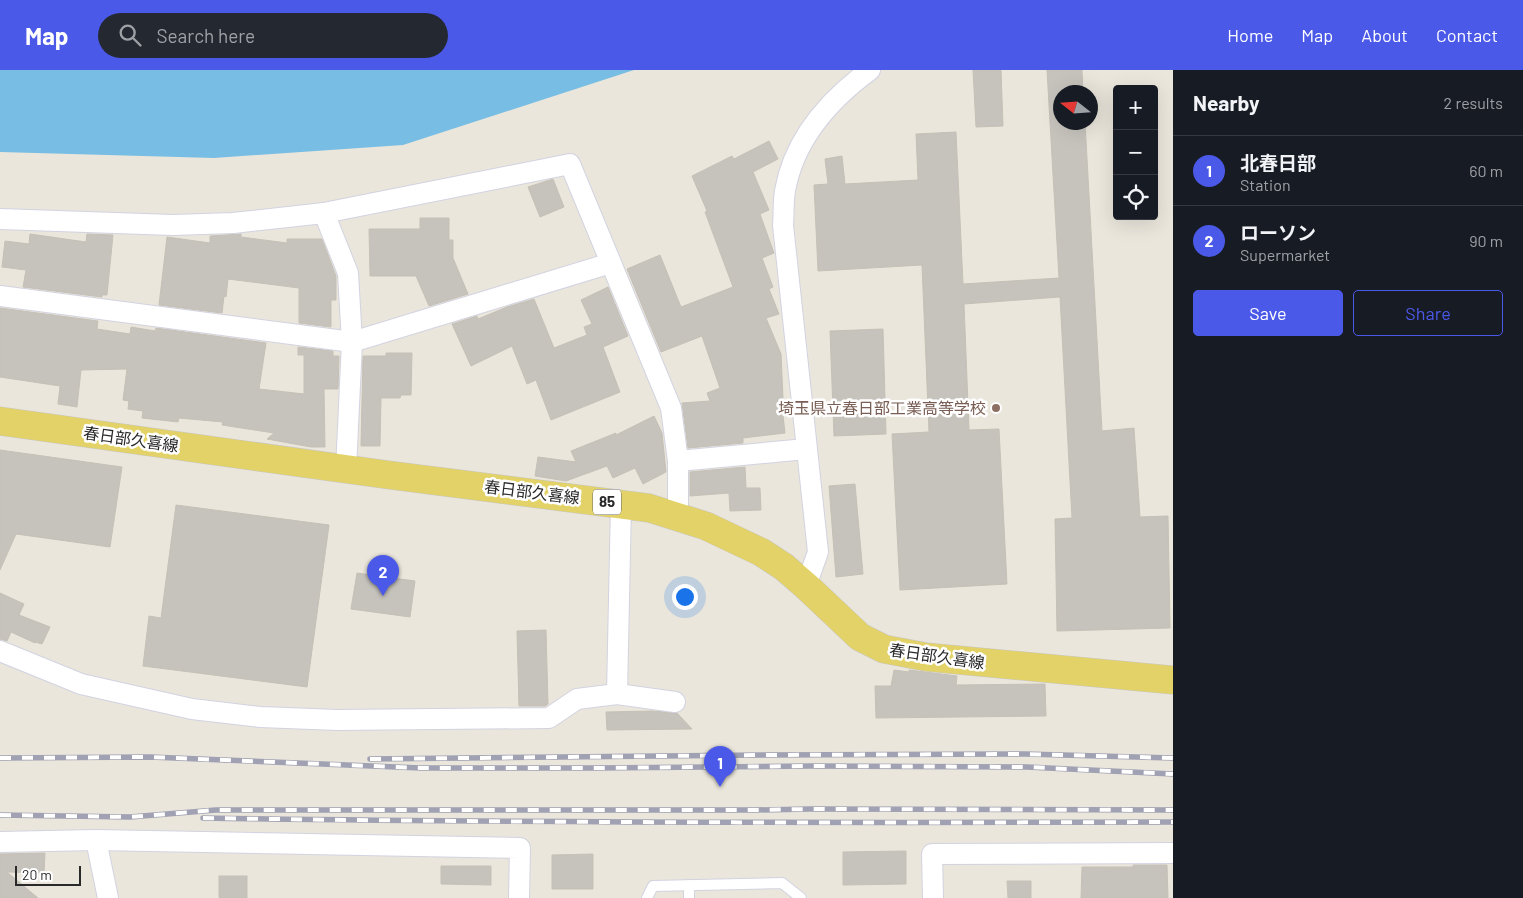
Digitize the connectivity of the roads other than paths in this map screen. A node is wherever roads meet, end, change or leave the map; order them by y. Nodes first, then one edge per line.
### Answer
1 (870, 70) edge
2 (324, 213) junction
3 (0, 219) edge
4 (611, 263) junction
5 (0, 296) edge
6 (352, 342) junction
7 (0, 420) edge
8 (806, 449) junction
9 (678, 461) junction
10 (346, 469) junction
11 (621, 504) junction
12 (678, 516) junction
13 (806, 586) junction
14 (0, 651) edge
15 (1173, 680) edge
16 (617, 694) junction
17 (675, 702) dead end
18 (96, 840) junction
19 (0, 842) edge
20 (1173, 853) edge
21 (689, 885) junction
22 (108, 898) edge
23 (520, 898) edge
24 (647, 898) edge
25 (689, 898) edge
26 (801, 898) edge
27 (933, 898) edge

1 - 8 street
2 - 3 street
2 - 4 street
2 - 6 street
4 - 6 street
4 - 9 street
5 - 6 street
6 - 10 street
7 - 10 main road, 春日部久喜線 / 85
8 - 9 street
8 - 13 street
9 - 12 street
10 - 11 main road, 春日部久喜線 / 85
11 - 12 main road, 春日部久喜線 / 85
11 - 16 street
12 - 13 main road, 春日部久喜線 / 85
13 - 15 main road, 春日部久喜線 / 85
14 - 16 street
16 - 17 street
18 - 19 street
18 - 22 street
18 - 23 street
20 - 27 street
21 - 24 lane
21 - 25 lane
21 - 26 lane

